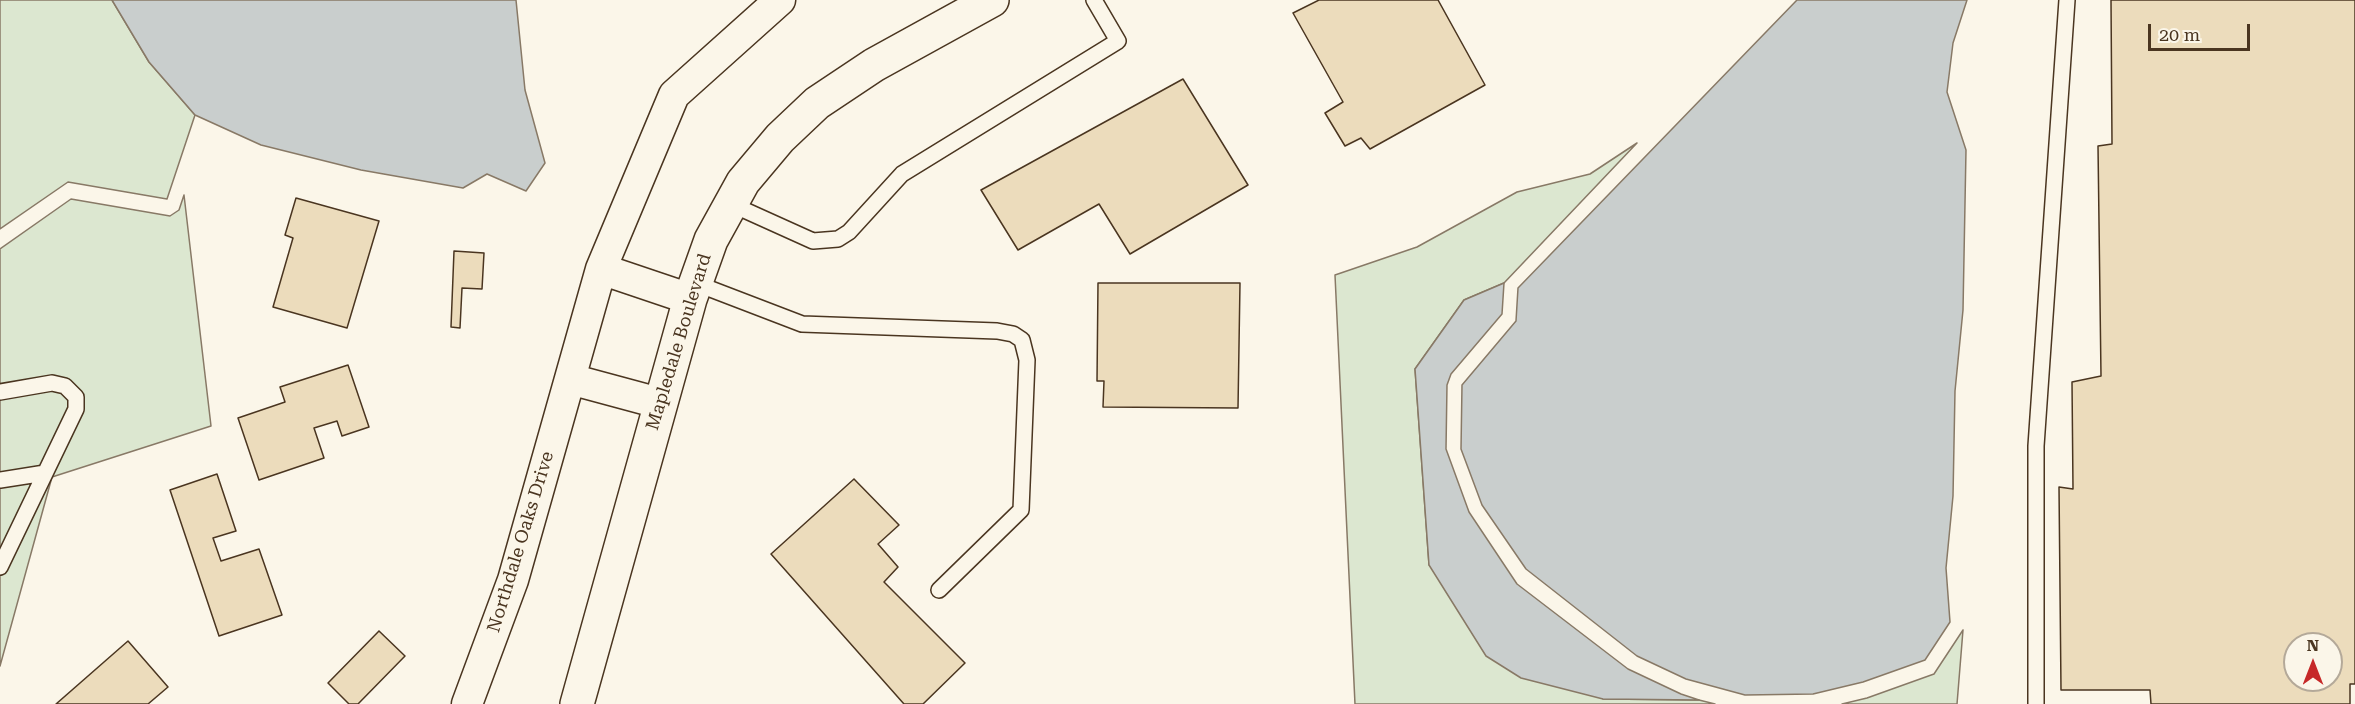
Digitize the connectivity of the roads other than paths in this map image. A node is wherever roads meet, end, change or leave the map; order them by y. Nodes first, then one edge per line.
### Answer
1 (780, 0) edge
2 (992, 0) edge
3 (1094, 0) edge
4 (2067, 0) edge
5 (731, 204) junction
6 (601, 269) junction
7 (692, 291) junction
8 (570, 379) junction
9 (0, 392) edge
10 (659, 403) junction
11 (45, 473) junction
12 (0, 480) edge
13 (0, 567) edge
14 (939, 590) dead end
15 (467, 704) edge
16 (577, 704) edge
17 (2036, 704) edge

1 - 6 street, Northdale Oaks Drive
2 - 5 street, Mapledale Boulevard
3 - 5 lane
4 - 17 lane
5 - 7 street, Mapledale Boulevard
6 - 7 street
6 - 8 street, Northdale Oaks Drive
7 - 10 street, Mapledale Boulevard
7 - 14 lane
8 - 10 street
8 - 15 street, Northdale Oaks Drive
9 - 11 lane
10 - 16 street, Mapledale Boulevard
11 - 12 lane
11 - 13 lane

